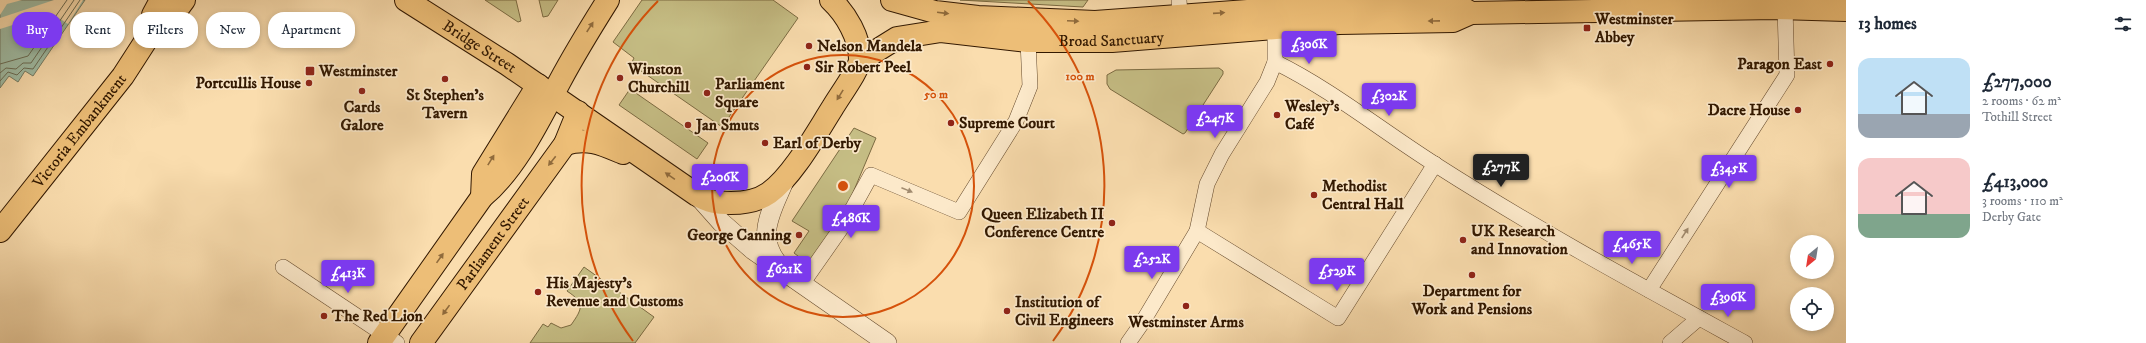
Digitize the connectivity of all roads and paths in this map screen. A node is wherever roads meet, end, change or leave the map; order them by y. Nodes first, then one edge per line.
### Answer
1 (161, 0) edge
2 (184, 0) edge
3 (406, 0) edge
4 (608, 0) edge
5 (831, 0) edge
6 (892, 0) edge
7 (1303, 3) edge
8 (1180, 8) edge
9 (1785, 8) junction
10 (1846, 10) edge
11 (155, 12) edge
12 (176, 12) edge
13 (1370, 13) junction
14 (1275, 19) junction
15 (1028, 41) junction
16 (141, 48) edge
17 (860, 61) junction
18 (1275, 62) junction
19 (550, 87) junction
20 (578, 112) junction
21 (565, 144) junction
22 (644, 157) junction
23 (1435, 164) junction
24 (788, 173) junction
25 (697, 194) junction
26 (0, 231) edge
27 (1197, 231) junction
28 (283, 267) dead end
29 (785, 271) junction
30 (802, 284) junction
31 (1649, 290) junction
32 (1698, 318) junction
33 (387, 340) edge
34 (421, 343) edge
35 (887, 343) edge
36 (1128, 343) edge
37 (1670, 343) edge
38 (1746, 343) edge

1 - 11 main road, Victoria Embankment
2 - 12 main road, Victoria Embankment
3 - 19 main road, Bridge Street
19 -> 4 main road
5 - 17 main road
6 -> 8 main road, Broad Sanctuary
7 - 13 main road, Broad Sanctuary
7 - 14 main road, Broad Sanctuary
8 -> 14 main road, Broad Sanctuary
9 - 10 main road
9 - 13 main road
31 -> 9 street
13 - 14 main road, Broad Sanctuary
14 - 15 main road, Broad Sanctuary
14 - 18 street
15 - 17 main road, Broad Sanctuary
30 -> 15 street
16 - 26 main road, Victoria Embankment
17 -> 24 main road
18 - 23 street
18 - 27 street
19 - 20 main road
19 - 22 main road
33 -> 19 main road, Parliament Street
20 - 21 main road, Parliament Street
20 - 22 main road
21 - 22 main road
21 -> 34 main road, Parliament Street
25 -> 22 main road
23 - 27 street
23 - 31 street
24 - 25 main road
24 - 29 street
25 - 29 street
27 - 36 street
28 - 33 street
29 - 30 street
30 - 35 street
31 - 32 street
32 - 37 street
32 - 38 street

